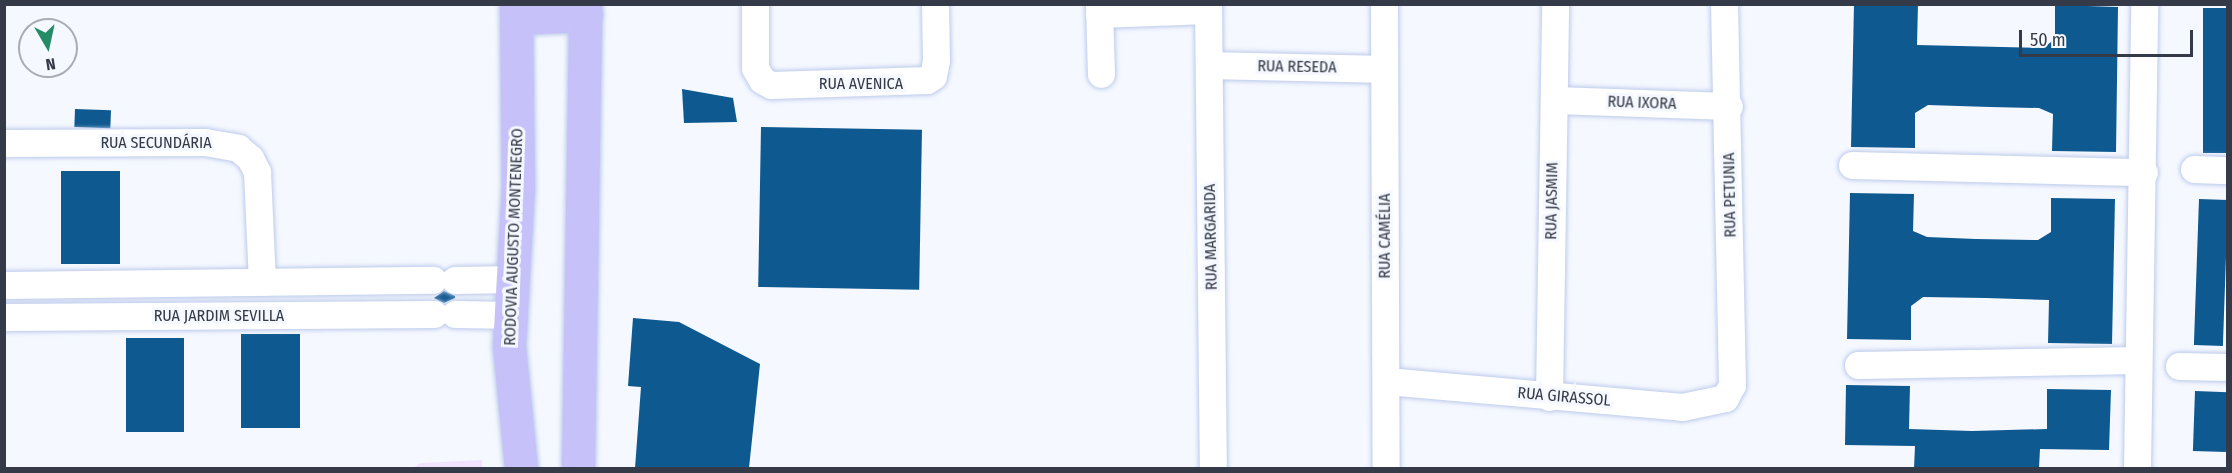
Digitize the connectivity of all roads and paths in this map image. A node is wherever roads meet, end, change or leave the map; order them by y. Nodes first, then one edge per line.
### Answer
1 (755, 4) edge
2 (935, 4) edge
3 (1384, 4) edge
4 (1555, 4) edge
5 (1725, 4) edge
6 (2144, 4) edge
7 (1208, 7) edge
8 (1099, 9) edge
9 (585, 10) edge
10 (516, 11) edge
11 (1209, 65) junction
12 (1384, 69) junction
13 (1101, 74) dead end
14 (1554, 100) junction
15 (1729, 106) junction
16 (4, 143) edge
17 (1852, 165) dead end
18 (2194, 170) dead end
19 (2228, 170) edge
20 (2144, 172) junction
21 (511, 279) junction
22 (433, 280) junction
23 (262, 282) junction
24 (4, 285) edge
25 (405, 315) junction
26 (510, 315) junction
27 (4, 317) edge
28 (2138, 360) junction
29 (1858, 365) dead end
30 (2179, 366) dead end
31 (2228, 367) edge
32 (1386, 381) junction
33 (1732, 385) joint
34 (1549, 397) junction
35 (520, 468) edge
36 (578, 468) edge
37 (1214, 468) edge
38 (1386, 468) edge
39 (2137, 468) edge

1 - 2 street, RUA AVENICA
3 - 12 street, RUA CAMÉLIA
4 - 14 street, RUA JASMIM
5 - 15 street, RUA PETUNIA
6 - 20 street
7 - 8 street
7 - 11 street, RUA MARGARIDA
8 - 13 street
9 - 10 main road
9 - 36 main road
10 - 21 main road, RODOVIA AUGUSTO MONTENEGRO
11 - 12 street, RUA RESEDA
11 - 37 street, RUA MARGARIDA
12 - 32 street, RUA CAMÉLIA
14 - 15 street, RUA IXORA
14 - 34 street, RUA JASMIM
15 - 33 street, RUA PETUNIA
16 - 23 street, RUA SECUNDÁRIA
17 - 20 street
18 - 19 street
20 - 28 street
21 - 22 street, RUA JARDIM SEVILLA
21 - 26 main road, RODOVIA AUGUSTO MONTENEGRO
22 - 23 street, RUA JARDIM SEVILLA
22 - 25 street
23 - 24 street, RUA JARDIM SEVILLA
25 - 26 street, RUA JARDIM SEVILLA
25 - 27 street, RUA JARDIM SEVILLA
26 - 35 main road, RODOVIA AUGUSTO MONTENEGRO
28 - 29 street
28 - 39 street
30 - 31 street
32 - 34 street, RUA GIRASSOL
32 - 38 street, RUA CAMÉLIA
33 - 34 street, RUA GIRASSOL

